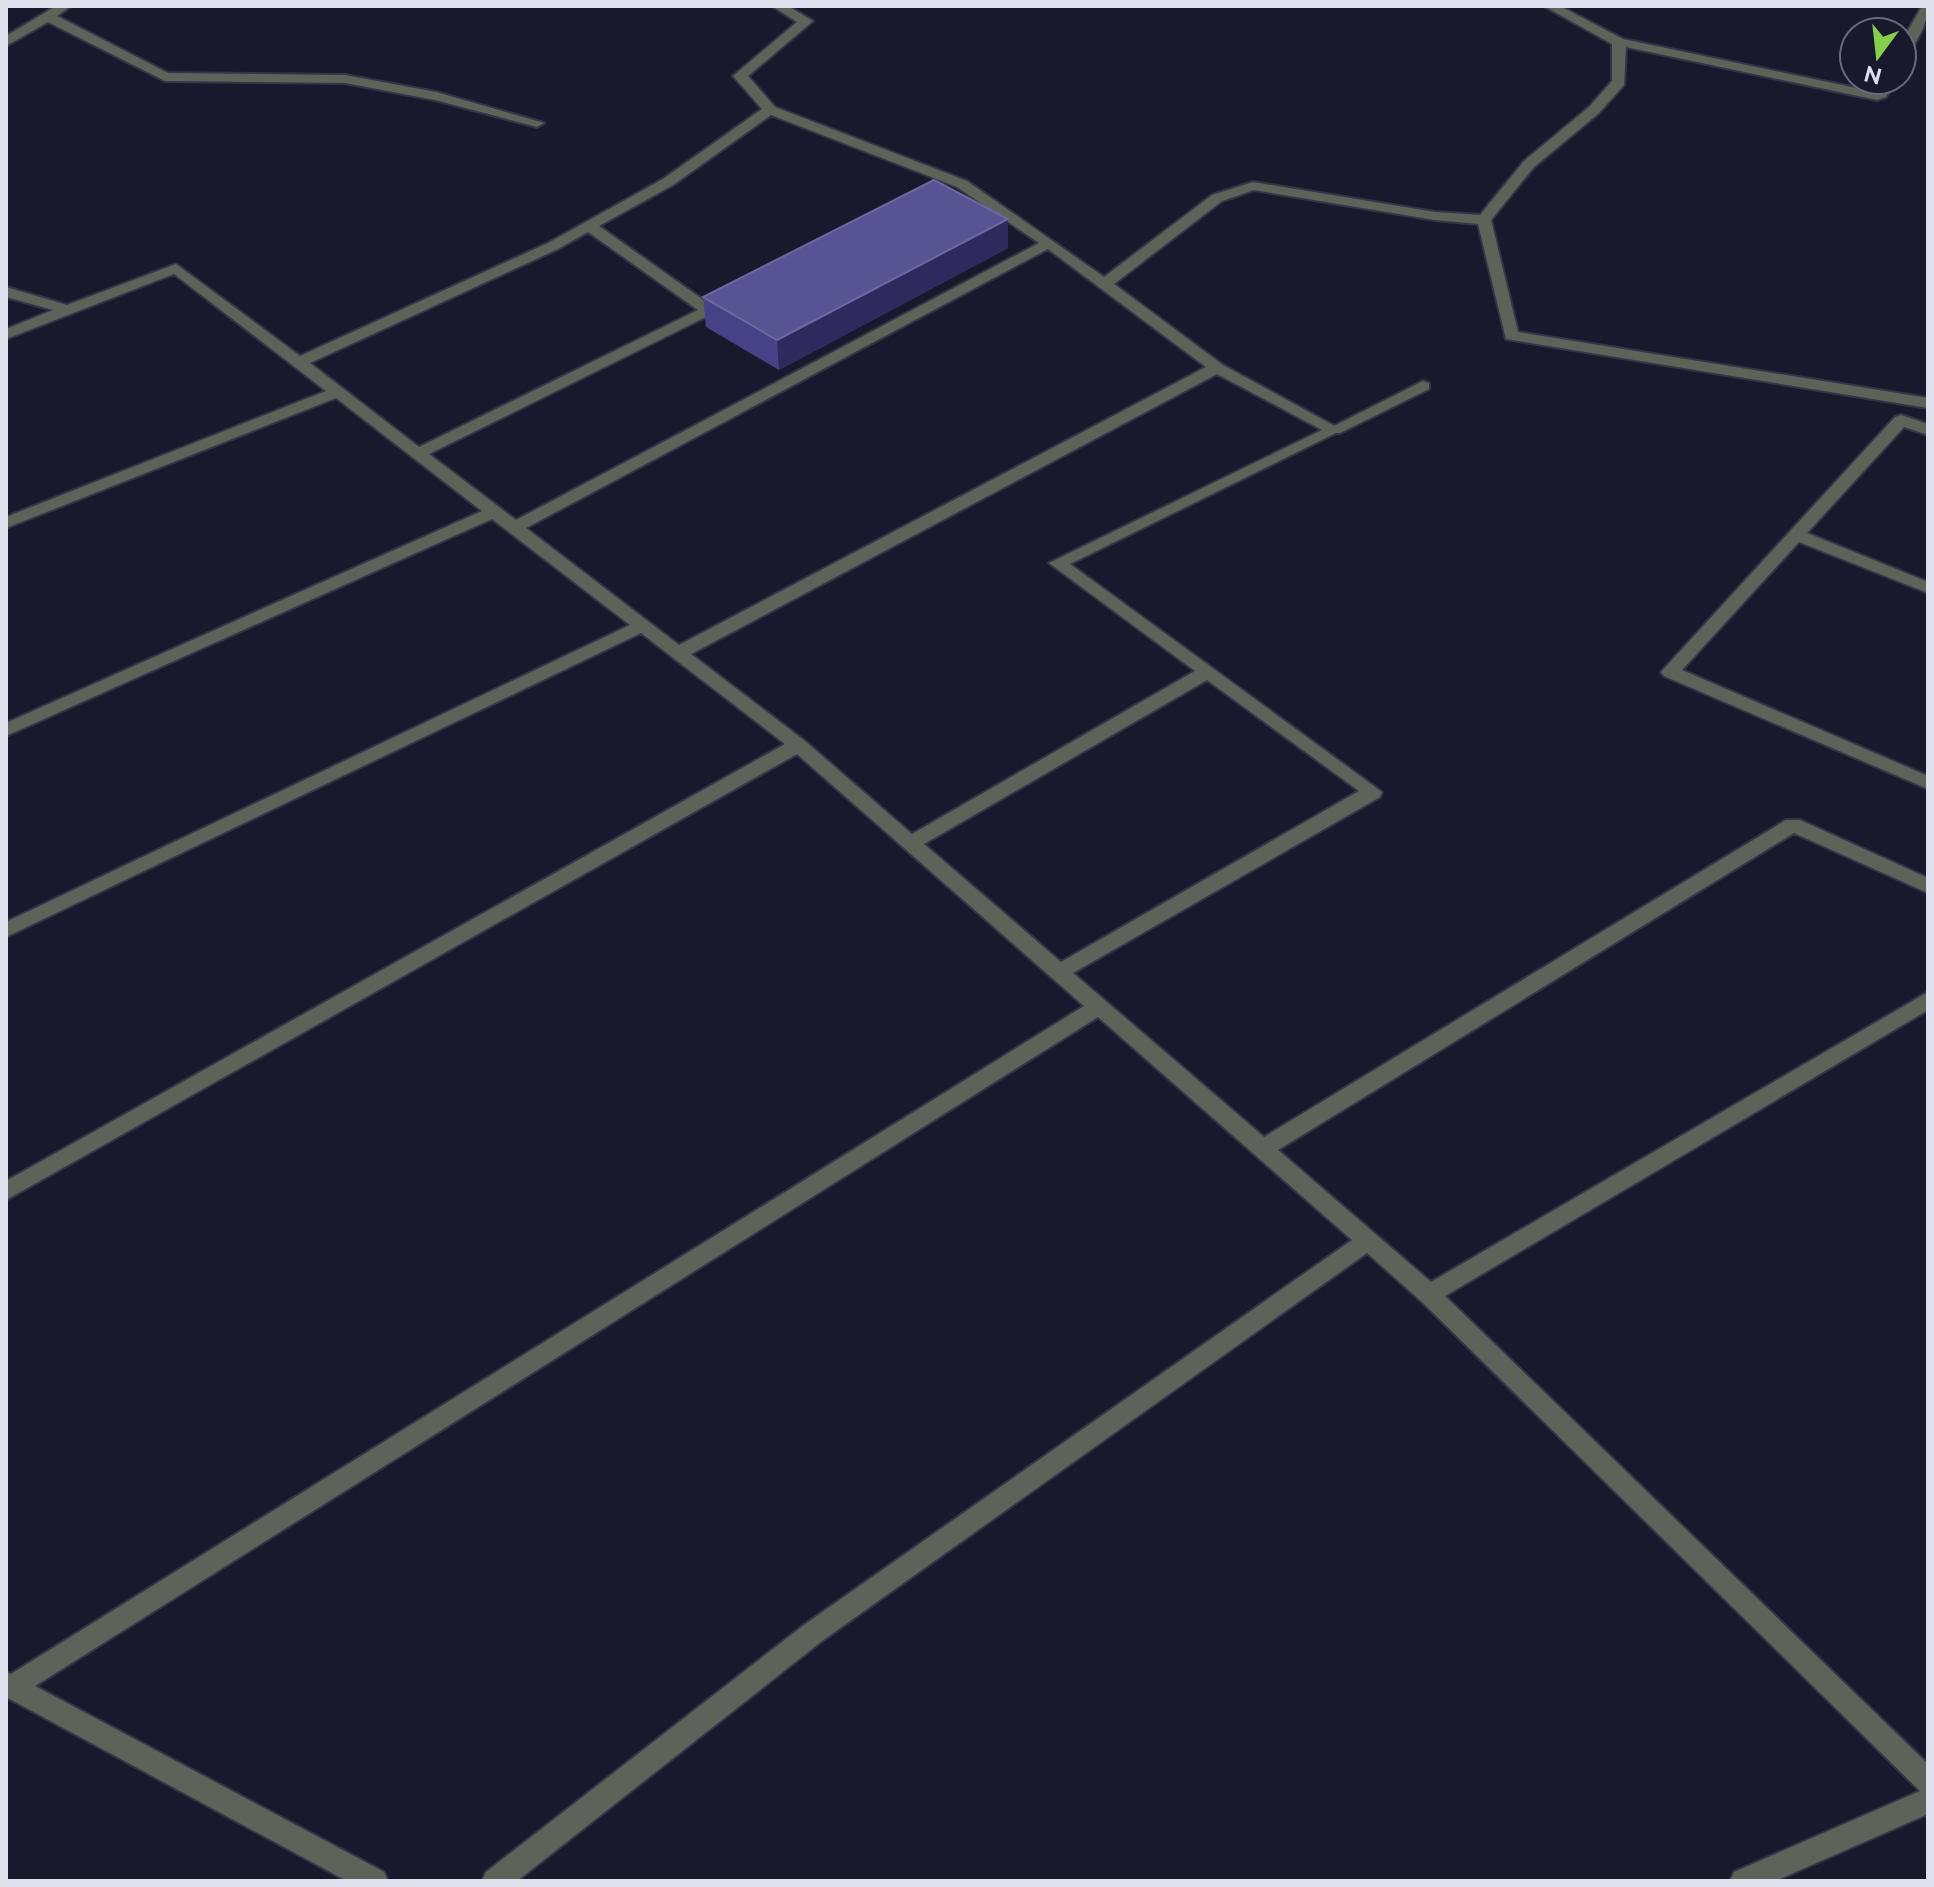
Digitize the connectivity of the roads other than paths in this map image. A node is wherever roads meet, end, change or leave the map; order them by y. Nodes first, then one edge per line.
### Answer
1 (65, 6) edge
2 (778, 6) edge
3 (1550, 6) edge
4 (49, 17) junction
5 (6, 42) edge
6 (1619, 42) junction
7 (1838, 88) edge
8 (770, 110) junction
9 (537, 123) dead end
10 (1484, 220) junction
11 (589, 226) junction
12 (1049, 243) junction
13 (1104, 284) junction
14 (750, 289) edge
15 (6, 292) edge
16 (68, 310) junction
17 (708, 310) junction
18 (6, 334) edge
19 (299, 362) junction
20 (1217, 368) junction
21 (1423, 386) dead end
22 (337, 392) junction
23 (1928, 403) edge
24 (1334, 430) junction
25 (1928, 430) edge
26 (417, 454) junction
27 (493, 512) junction
28 (6, 523) edge
29 (514, 528) junction
30 (1795, 534) junction
31 (1928, 588) edge
32 (642, 626) junction
33 (678, 653) junction
34 (1207, 672) junction
35 (6, 730) edge
36 (798, 745) junction
37 (1928, 783) edge
38 (911, 843) junction
39 (1928, 886) edge
40 (6, 930) edge
41 (1059, 972) junction
42 (1928, 1000) edge
43 (1098, 1007) junction
44 (1262, 1149) junction
45 (6, 1191) edge
46 (1369, 1240) junction
47 (1429, 1294) junction
48 (9, 1686) edge
49 (1928, 1782) edge
50 (1928, 1801) edge
51 (374, 1881) edge
52 (496, 1881) edge
53 (1744, 1881) edge

1 - 4 street
2 - 8 street
3 - 6 street
4 - 5 street
4 - 9 street
6 - 7 street
6 - 10 street
8 - 11 street
8 - 12 street
10 - 13 street
10 - 23 street
11 - 17 street
11 - 19 street
12 - 13 street
12 - 29 street
13 - 20 street
14 - 17 street
15 - 16 street
16 - 18 street
16 - 19 street
17 - 26 street
19 - 22 street
20 - 24 street
20 - 33 street
21 - 24 street
22 - 26 street
22 - 28 street
24 - 34 street
25 - 30 street
26 - 27 street
27 - 29 street
27 - 35 street
29 - 32 street
30 - 31 street
30 - 37 street
32 - 33 street
32 - 40 street
33 - 36 street
34 - 38 street
34 - 41 street
36 - 38 street
36 - 45 street
38 - 41 street
39 - 44 street
41 - 43 street
42 - 47 street
43 - 44 street
43 - 48 street
44 - 46 street
46 - 47 street
46 - 52 street
47 - 49 street
48 - 51 street
50 - 53 street

